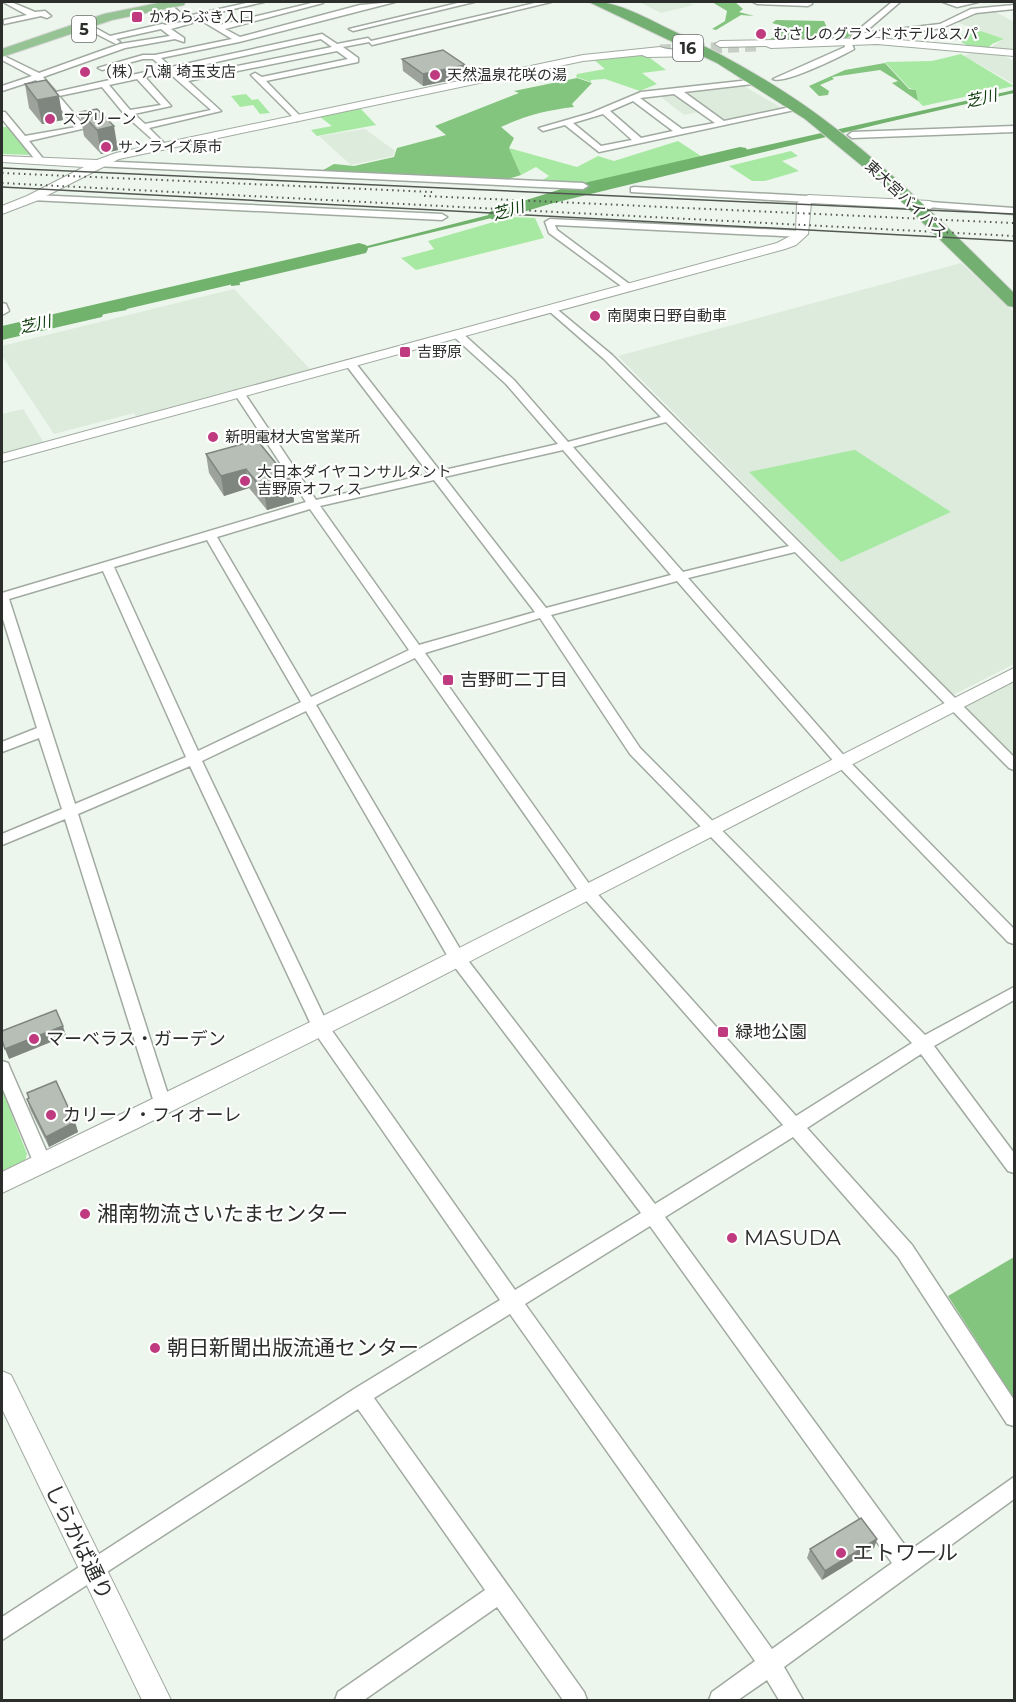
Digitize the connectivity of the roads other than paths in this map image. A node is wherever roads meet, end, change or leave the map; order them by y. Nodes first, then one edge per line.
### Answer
1 (6, 2) edge
2 (173, 2) edge
3 (260, 2) edge
4 (320, 2) edge
5 (350, 2) edge
6 (392, 2) edge
7 (474, 2) edge
8 (547, 2) edge
9 (579, 2) edge
10 (595, 2) edge
11 (607, 2) edge
12 (621, 2) edge
13 (757, 2) edge
14 (808, 2) edge
15 (884, 2) edge
16 (947, 2) edge
17 (974, 2) edge
18 (990, 2) edge
19 (247, 3) edge
20 (894, 3) edge
21 (2, 4) edge
22 (196, 4) edge
23 (360, 7) junction
24 (1014, 7) edge
25 (1003, 8) junction
26 (210, 13) junction
27 (493, 14) junction
28 (34, 15) junction
29 (415, 15) junction
30 (47, 16) dead end
31 (270, 16) junction
32 (4, 23) edge
33 (343, 23) junction
34 (290, 27) junction
35 (89, 28) junction
36 (165, 28) junction
37 (218, 28) junction
38 (437, 28) junction
39 (176, 37) junction
40 (109, 38) junction
41 (238, 40) junction
42 (370, 41) junction
43 (848, 41) junction
44 (224, 43) junction
45 (680, 44) junction
46 (720, 44) junction
47 (771, 45) tunnel mouth
48 (123, 46) junction
49 (338, 47) junction
50 (192, 49) junction
51 (384, 50) dead end
52 (660, 50) tunnel mouth
53 (234, 53) junction
54 (699, 53) junction
55 (735, 53) junction
56 (1014, 53) edge
57 (2, 56) edge
58 (155, 57) junction
59 (82, 60) junction
60 (546, 65) junction
61 (247, 67) junction
62 (102, 68) junction
63 (168, 69) junction
64 (37, 75) junction
65 (139, 76) junction
66 (777, 79) junction
67 (260, 80) junction
68 (117, 81) junction
69 (183, 81) junction
70 (750, 82) junction
71 (104, 84) junction
72 (2, 89) edge
73 (675, 90) junction
74 (53, 95) junction
75 (633, 97) junction
76 (798, 103) junction
77 (604, 111) junction
78 (128, 113) junction
79 (2, 114) edge
80 (297, 118) junction
81 (567, 122) junction
82 (5, 124) edge
83 (723, 124) junction
84 (143, 127) junction
85 (543, 128) dead end
86 (1014, 129) edge
87 (839, 131) junction
88 (680, 132) junction
89 (24, 140) junction
90 (639, 141) junction
91 (163, 146) junction
92 (2, 159) edge
93 (41, 161) junction
94 (97, 164) junction
95 (584, 186) dead end
96 (634, 190) dead end
97 (2, 198) edge
98 (34, 198) junction
99 (808, 199) junction
100 (912, 202) junction
101 (930, 205) junction
102 (2, 210) edge
103 (1014, 211) edge
104 (442, 217) dead end
105 (802, 234) junction
106 (1014, 285) edge
107 (628, 288) junction
108 (1014, 302) edge
109 (2, 306) edge
110 (553, 309) junction
111 (2, 312) edge
112 (457, 334) junction
113 (350, 363) junction
114 (239, 393) junction
115 (669, 418) junction
116 (565, 446) junction
117 (2, 458) edge
118 (436, 475) junction
119 (313, 504) junction
120 (210, 534) junction
121 (795, 548) junction
122 (107, 565) junction
123 (678, 576) junction
124 (2, 597) edge
125 (543, 613) junction
126 (417, 651) junction
127 (1014, 674) edge
128 (310, 703) junction
129 (954, 705) junction
130 (43, 731) junction
131 (2, 747) edge
132 (194, 759) junction
133 (843, 762) junction
134 (1014, 765) edge
135 (69, 812) junction
136 (713, 829) junction
137 (2, 840) edge
138 (587, 892) junction
139 (1014, 938) edge
140 (457, 958) junction
141 (1014, 993) edge
142 (321, 1028) junction
143 (923, 1044) junction
144 (2, 1068) edge
145 (163, 1107) junction
146 (794, 1127) junction
147 (43, 1164) junction
148 (1014, 1166) edge
149 (2, 1184) edge
150 (652, 1214) junction
151 (512, 1302) junction
152 (2, 1383) edge
153 (361, 1396) junction
154 (1014, 1417) edge
155 (1014, 1487) edge
156 (906, 1565) junction
157 (93, 1571) junction
158 (499, 1593) junction
159 (2, 1629) edge
160 (770, 1663) junction
161 (157, 1701) edge
162 (346, 1701) edge
163 (576, 1701) edge
164 (720, 1701) edge
165 (792, 1701) edge

1 - 21 street
1 - 28 street
2 - 22 main road, 5
2 - 35 main road, 5
2 - 36 street
2 - 57 main road, 5
3 - 19 street
4 - 31 street
5 - 23 street
6 - 23 street
6 - 29 street
7 - 27 street
7 - 29 street
8 - 27 street
9 - 45 highway, 東大宮バイパス / 16
10 - 76 highway, 東大宮バイパス / 16
11 - 76 highway, 東大宮バイパス / 16
12 - 46 highway, 東大宮バイパス / 16
13 - 14 street
15 - 20 street
16 - 17 street
18 - 25 street
19 - 26 street
19 - 31 street
20 - 43 street
22 - 26 street
23 - 33 street
24 - 25 street
25 - 43 street
26 - 37 street
27 - 38 street
28 - 30 street
28 - 32 street
29 - 33 street
29 - 38 street
31 - 34 street
31 - 37 street
33 - 34 street
33 - 42 street
34 - 41 street
35 - 40 street
35 - 57 main road, 5
36 - 39 street
36 - 40 street
37 - 41 street
38 - 42 street
39 - 48 street
39 - 50 street
40 - 48 street
41 - 44 street
42 - 49 street
42 - 51 street
43 - 46 street
43 - 47 street
43 - 55 street
43 - 56 street
43 - 66 street
44 - 50 street
44 - 53 street
45 - 54 highway, 東大宮バイパス / 16
45 - 60 street
46 - 55 highway, 東大宮バイパス / 16
48 - 59 street
49 - 53 street
49 - 61 street
49 - 67 street
50 - 58 street
52 - 60 street
53 - 61 street
53 - 63 street
54 - 60 street
54 - 70 highway, 東大宮バイパス / 16
55 - 66 highway, 東大宮バイパス / 16
57 - 64 street
58 - 62 street
58 - 63 street
59 - 62 street
59 - 64 street
60 - 80 street
61 - 67 street
61 - 69 street
62 - 68 street
63 - 65 street
63 - 69 street
64 - 72 street
64 - 74 street
65 - 68 street
65 - 78 street
66 - 76 highway, 東大宮バイパス / 16
67 - 80 street
68 - 71 street
69 - 84 street
70 - 73 street
70 - 76 highway, 東大宮バイパス / 16
71 - 74 street
71 - 78 street
73 - 75 street
73 - 83 street
74 - 89 street
75 - 77 street
75 - 88 street
76 - 83 street
76 - 87 highway, 東大宮バイパス / 16
77 - 81 street
77 - 90 street
78 - 84 street
79 - 82 street
80 - 91 street
81 - 85 street
81 - 90 street
82 - 89 street
83 - 88 street
84 - 91 street
86 - 87 street
87 - 100 highway, 東大宮バイパス / 16
87 - 101 highway, 東大宮バイパス / 16
88 - 90 street
89 - 93 street
91 - 94 street
92 - 93 street
93 - 94 street
94 - 95 street
94 - 98 street
96 - 99 street
97 - 98 street
98 - 102 street
98 - 104 street
99 - 100 street
99 - 105 street
100 - 101 street
100 - 108 highway, 東大宮バイパス / 16
101 - 103 street
101 - 106 highway, 東大宮バイパス / 16
105 - 107 street
105 - 107 street
107 - 110 street
109 - 111 street
110 - 112 street
110 - 115 street
112 - 113 street
112 - 116 street
113 - 114 street
113 - 118 street
114 - 117 street
114 - 119 street
115 - 116 street
115 - 121 street
116 - 118 street
116 - 123 street
118 - 119 street
118 - 125 street
119 - 120 street
119 - 126 street
120 - 122 street
120 - 128 street
121 - 123 street
121 - 129 street
122 - 124 street
122 - 132 street
123 - 125 street
123 - 133 street
124 - 130 street
125 - 126 street
125 - 136 street
126 - 128 street
126 - 138 street
127 - 129 street
128 - 132 street
128 - 140 street
129 - 133 street
129 - 134 street
130 - 131 street
130 - 135 street
132 - 135 street
132 - 142 street
133 - 136 street
133 - 139 street
135 - 137 street
135 - 145 street
136 - 138 street
136 - 143 street
138 - 140 street
138 - 146 street
140 - 142 street
140 - 150 street
141 - 143 street
142 - 145 street
142 - 151 street
143 - 146 street
143 - 148 street
144 - 147 street
145 - 147 street
146 - 150 street
146 - 154 street
147 - 149 street
150 - 151 street
150 - 156 street
151 - 153 street
151 - 160 street
152 - 157 street, しらかば通り
153 - 157 street
153 - 158 street
155 - 156 street
156 - 160 street
157 - 159 street
157 - 161 street, しらかば通り
158 - 162 street
158 - 163 street
160 - 164 street
160 - 165 street

